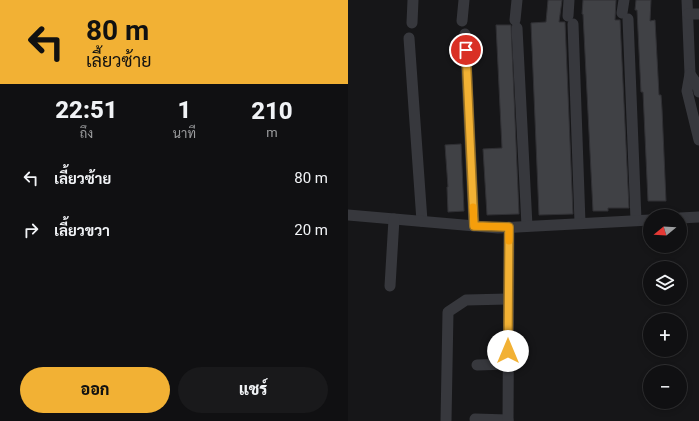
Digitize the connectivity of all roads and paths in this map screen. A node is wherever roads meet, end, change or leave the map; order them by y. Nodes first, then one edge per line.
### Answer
1 (413, 0) edge
2 (464, 0) edge
3 (517, 0) edge
4 (569, 0) edge
5 (624, 0) edge
6 (687, 0) edge
7 (693, 14) edge
8 (462, 21) dead end
9 (412, 23) dead end
10 (465, 34) dead end
11 (409, 38) dead end
12 (693, 70) edge
13 (699, 92) edge
14 (699, 140) edge
15 (348, 215) edge
16 (699, 217) edge
17 (687, 218) edge
18 (394, 219) junction
19 (636, 220) junction
20 (643, 220) edge
21 (422, 221) junction
22 (580, 223) junction
23 (474, 226) junction
24 (528, 226) junction
25 (509, 227) junction
26 (390, 286) dead end
27 (508, 299) junction
28 (508, 364) junction
29 (477, 365) dead end
30 (475, 419) dead end
31 (508, 420) edge
32 (446, 421) edge

1 - 9 street
2 - 8 street
3 - 24 street
4 - 22 street
5 - 19 street
6 - 7 street
7 - 12 street
10 - 23 street
11 - 21 street
12 - 13 street
12 - 14 street
15 - 18 street
16 - 17 street
18 - 21 street
18 - 26 street
19 - 20 street
19 - 22 street
21 - 23 street
22 - 24 street
23 - 25 street
24 - 25 street
25 - 27 street
27 - 28 street
27 - 32 street
28 - 29 street
28 - 31 street
30 - 31 street

